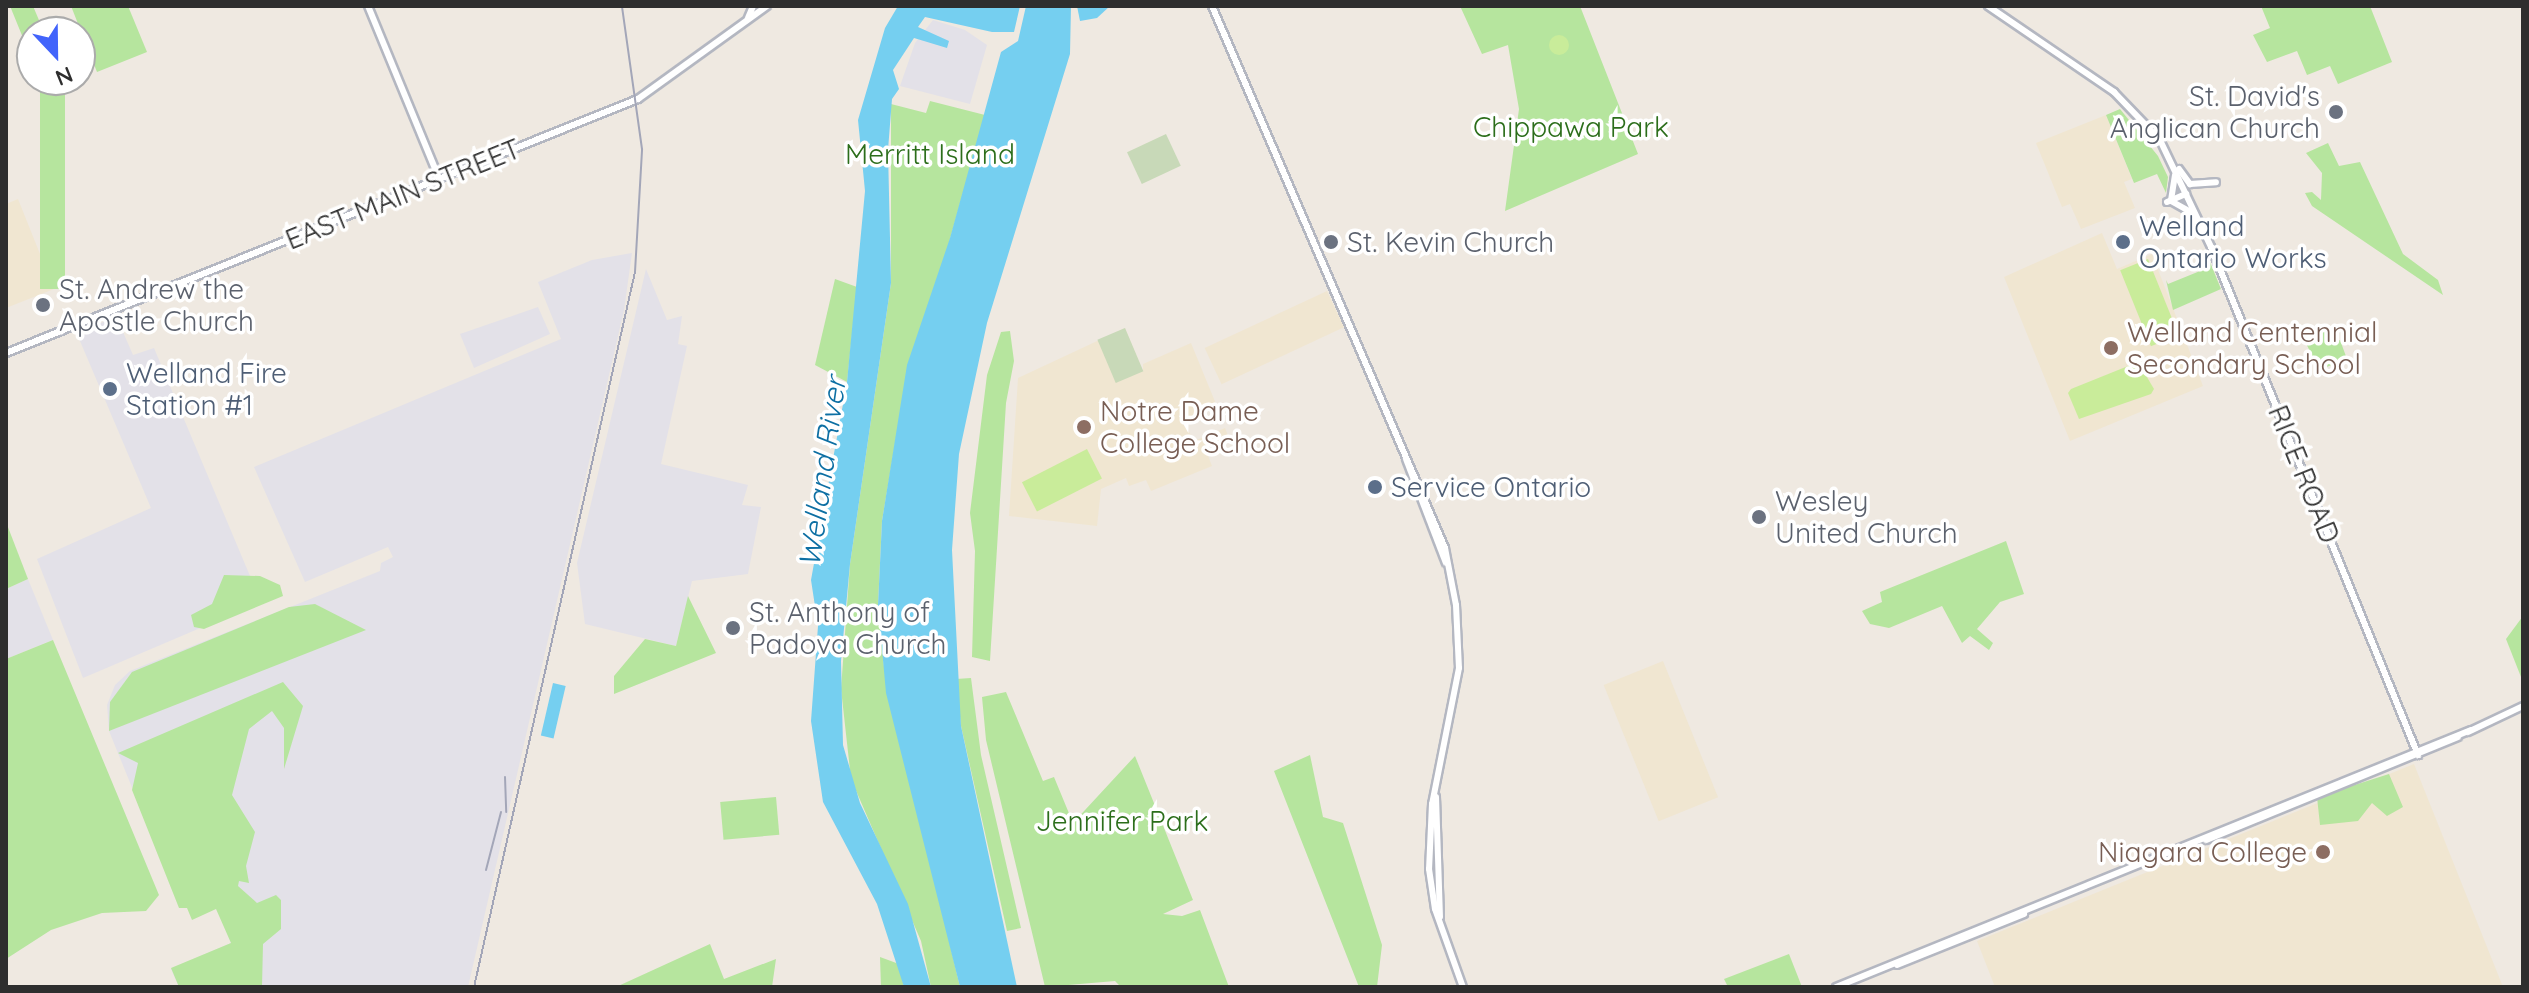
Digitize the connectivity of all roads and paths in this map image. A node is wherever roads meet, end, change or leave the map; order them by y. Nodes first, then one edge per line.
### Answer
1 (368, 6) edge
2 (767, 6) edge
3 (1212, 6) edge
4 (1988, 6) edge
5 (756, 8) edge
6 (2172, 160) junction
7 (439, 178) junction
8 (2216, 182) dead end
9 (2186, 194) junction
10 (2169, 201) junction
11 (2196, 216) junction
12 (6, 355) edge
13 (2523, 706) edge
14 (2417, 752) junction
15 (1463, 987) edge
16 (1836, 987) edge

1 - 7 main road
2 - 5 main road, EAST MAIN STREET
3 - 15 main road
4 - 6 main road
5 - 7 main road, EAST MAIN STREET
6 - 8 main road
6 - 9 main road, RICE ROAD
6 - 10 main road
7 - 12 main road, EAST MAIN STREET
9 - 10 main road
9 - 11 main road, RICE ROAD
10 - 11 main road
11 - 14 main road, RICE ROAD
13 - 14 main road
14 - 16 main road

